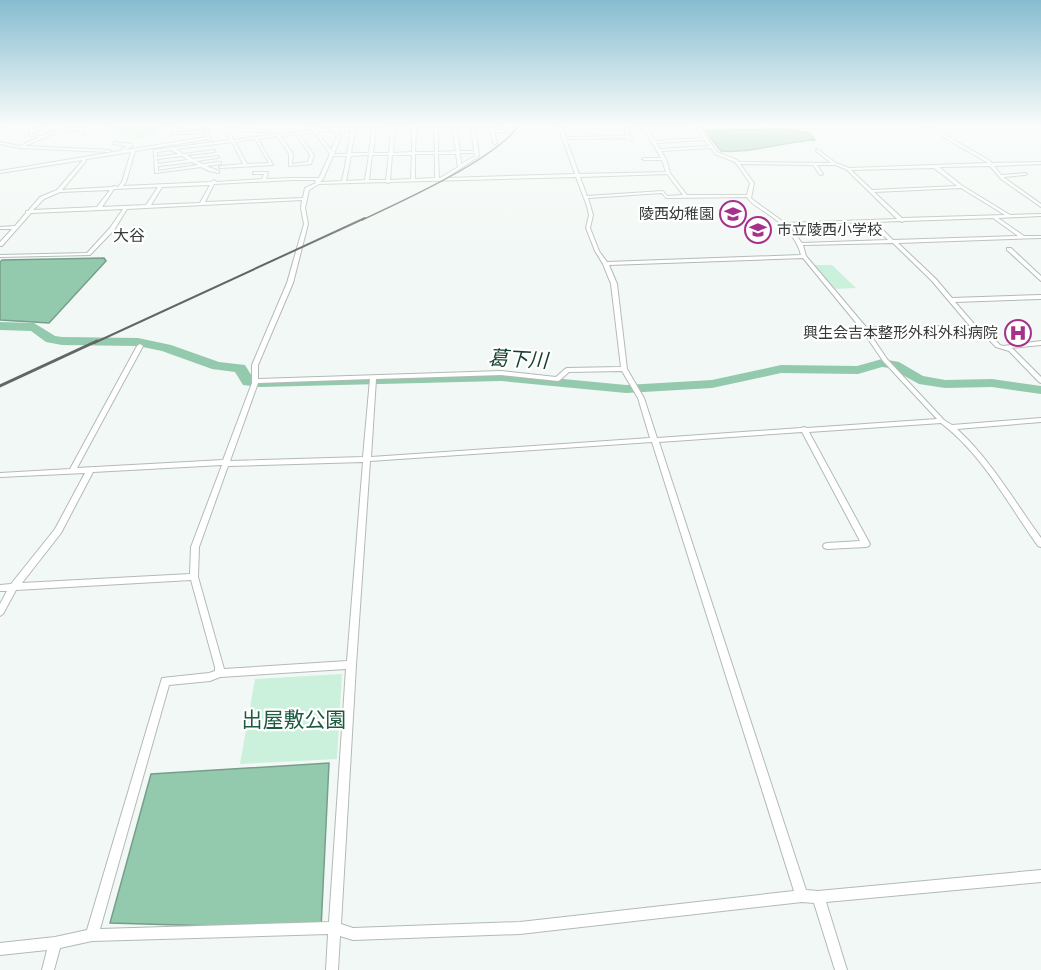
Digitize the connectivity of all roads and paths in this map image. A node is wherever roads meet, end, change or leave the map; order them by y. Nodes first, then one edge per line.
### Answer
1 (19, 169) edge
2 (77, 169) edge
3 (128, 169) edge
4 (156, 169) edge
5 (177, 169) edge
6 (211, 169) edge
7 (325, 169) edge
8 (347, 169) edge
9 (369, 169) edge
10 (389, 169) edge
11 (413, 169) edge
12 (437, 169) edge
13 (458, 169) edge
14 (575, 169) edge
15 (667, 169) edge
16 (743, 169) edge
17 (818, 169) edge
18 (848, 169) edge
19 (938, 169) edge
20 (995, 169) edge
21 (0, 172) edge
22 (218, 172) joint
23 (254, 173) dead end
24 (668, 173) junction
25 (821, 174) dead end
26 (1025, 174) dead end
27 (577, 176) junction
28 (1000, 176) junction
29 (261, 180) junction
30 (438, 180) junction
31 (318, 181) junction
32 (413, 181) junction
33 (213, 182) junction
34 (344, 182) junction
35 (367, 182) junction
36 (388, 182) junction
37 (161, 185) junction
38 (117, 187) junction
39 (962, 187) junction
40 (255, 188) dead end
41 (871, 190) junction
42 (59, 191) junction
43 (686, 196) junction
44 (749, 196) junction
45 (586, 197) junction
46 (305, 199) junction
47 (1032, 199) junction
48 (1041, 199) edge
49 (202, 203) junction
50 (148, 206) junction
51 (1041, 206) edge
52 (126, 207) junction
53 (99, 208) junction
54 (28, 212) junction
55 (1041, 215) edge
56 (1010, 216) junction
57 (994, 217) junction
58 (902, 221) junction
59 (872, 222) junction
60 (784, 225) junction
61 (15, 227) junction
62 (0, 228) edge
63 (1022, 237) junction
64 (1041, 237) edge
65 (893, 241) junction
66 (802, 244) junction
67 (0, 245) edge
68 (1009, 249) dead end
69 (0, 256) edge
70 (804, 256) junction
71 (606, 264) junction
72 (1041, 279) edge
73 (1041, 297) edge
74 (952, 300) junction
75 (974, 328) junction
76 (864, 329) junction
77 (1041, 343) edge
78 (140, 346) dead end
79 (1002, 347) junction
80 (624, 369) junction
81 (374, 377) junction
82 (255, 381) junction
83 (1041, 381) edge
84 (1041, 420) edge
85 (942, 421) junction
86 (953, 427) junction
87 (804, 429) junction
88 (654, 438) junction
89 (368, 459) junction
90 (226, 463) junction
91 (90, 470) junction
92 (72, 471) junction
93 (0, 475) edge
94 (1041, 544) edge
95 (827, 546) dead end
96 (194, 577) junction
97 (15, 587) junction
98 (0, 588) edge
99 (0, 612) edge
100 (351, 665) junction
101 (219, 673) junction
102 (1041, 876) edge
103 (802, 896) junction
104 (818, 897) junction
105 (336, 928) junction
106 (92, 935) junction
107 (55, 943) junction
108 (0, 949) edge
109 (48, 970) edge
110 (332, 970) edge
111 (841, 970) edge

1 - 21 street
2 - 42 street
3 - 38 street
4 - 5 street
6 - 22 street
7 - 31 street
8 - 34 street
9 - 35 street
10 - 36 street
11 - 32 street
12 - 30 street
13 - 30 street
14 - 27 street
15 - 24 street
16 - 44 street
17 - 25 street
18 - 41 street
19 - 39 street
20 - 28 street
22 - 33 street
23 - 29 street
24 - 27 street
24 - 43 street
26 - 28 street
27 - 30 street
27 - 45 street
28 - 47 street
29 - 31 street
29 - 33 street
29 - 40 street
30 - 32 street
31 - 34 street
31 - 46 street
32 - 36 street
33 - 37 street
33 - 49 street
34 - 35 street
35 - 36 street
37 - 38 street
37 - 50 street
38 - 42 street
38 - 53 street
39 - 41 street
39 - 56 street
41 - 58 street
42 - 54 street
43 - 44 street
43 - 45 street
44 - 60 street
45 - 71 street
46 - 49 street
46 - 82 street
47 - 48 street
47 - 51 street
49 - 50 street
50 - 52 street
52 - 53 street
52 - 69 street
53 - 54 street
54 - 61 street
55 - 56 street
56 - 57 street
57 - 58 street
57 - 63 street
58 - 59 street
59 - 60 street
59 - 65 street
60 - 66 street
61 - 62 street
61 - 67 street
63 - 64 street
63 - 65 street
65 - 66 street
65 - 74 street
66 - 70 street
68 - 72 street
70 - 71 street
70 - 76 street
71 - 80 street
73 - 74 street
74 - 75 street
75 - 76 street
75 - 79 street
76 - 85 street
77 - 79 street
78 - 92 street
79 - 83 street
80 - 81 street
80 - 88 street
81 - 82 street
81 - 89 street
82 - 90 street
84 - 86 street
85 - 86 street
85 - 87 street
86 - 94 street
87 - 88 street
87 - 95 street
88 - 89 street
88 - 103 street
89 - 90 street
89 - 100 street
90 - 91 street
90 - 96 street
91 - 92 street
91 - 97 street
92 - 93 street
96 - 97 street
96 - 101 street
97 - 98 street
97 - 99 street
100 - 101 street
100 - 105 street
101 - 106 street
102 - 104 street
103 - 104 street
103 - 105 street
104 - 111 street
105 - 106 street
105 - 110 street
106 - 107 street
107 - 108 street
107 - 109 street

